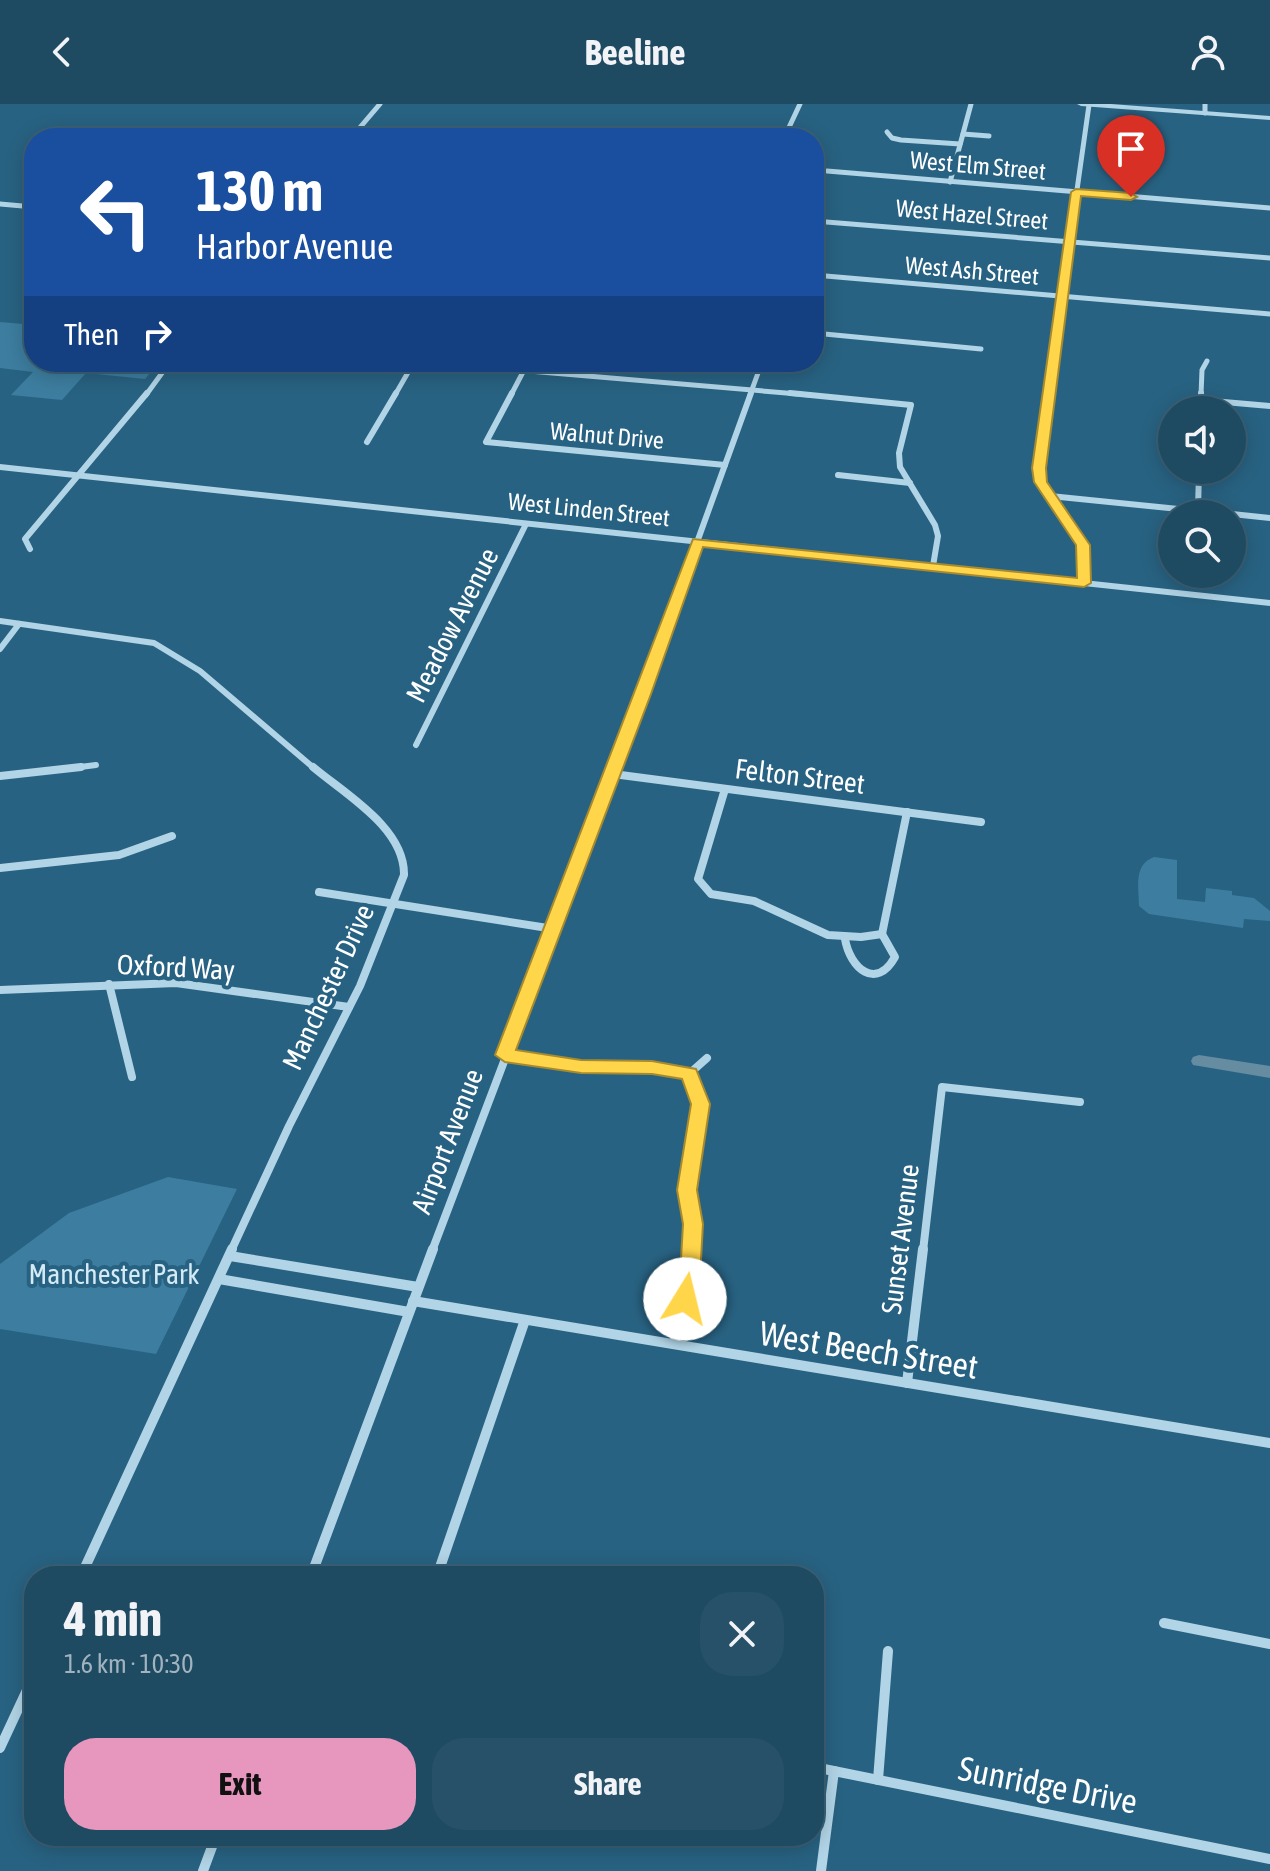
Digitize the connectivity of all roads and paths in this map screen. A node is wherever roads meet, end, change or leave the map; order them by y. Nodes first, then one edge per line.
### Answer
1 (380, 104) edge
2 (800, 104) edge
3 (971, 104) edge
4 (1081, 104) edge
5 (1094, 105) edge
6 (1205, 108) edge
7 (1270, 118) edge
8 (360, 128) edge
9 (789, 128) edge
10 (887, 132) dead end
11 (963, 134) junction
12 (989, 136) dead end
13 (960, 144) junction
14 (827, 171) dead end
15 (950, 182) junction
16 (1076, 192) junction
17 (0, 204) edge
18 (24, 206) edge
19 (1270, 208) edge
20 (824, 222) edge
21 (1069, 242) junction
22 (1270, 258) edge
23 (824, 276) edge
24 (1061, 296) junction
25 (1270, 314) edge
26 (824, 334) edge
27 (981, 349) dead end
28 (1207, 361) dead end
29 (162, 372) edge
30 (408, 372) edge
31 (523, 372) joint
32 (758, 372) edge
33 (752, 390) junction
34 (1201, 396) edge
35 (1246, 404) edge
36 (1270, 406) edge
37 (367, 442) dead end
38 (725, 465) junction
39 (0, 467) edge
40 (79, 475) junction
41 (838, 475) dead end
42 (910, 483) junction
43 (1050, 496) junction
44 (1158, 507) edge
45 (1246, 516) edge
46 (1270, 518) edge
47 (526, 524) junction
48 (698, 542) junction
49 (30, 549) dead end
50 (933, 566) junction
51 (1084, 583) junction
52 (1270, 603) edge
53 (0, 621) edge
54 (19, 624) junction
55 (0, 649) edge
56 (416, 745) dead end
57 (96, 765) dead end
58 (613, 774) junction
59 (0, 776) edge
60 (725, 789) junction
61 (907, 812) junction
62 (981, 822) dead end
63 (172, 836) dead end
64 (0, 868) edge
65 (319, 892) dead end
66 (393, 903) junction
67 (554, 929) junction
68 (882, 934) junction
69 (845, 939) junction
70 (109, 984) junction
71 (0, 990) edge
72 (349, 1007) junction
73 (505, 1055) junction
74 (707, 1058) dead end
75 (689, 1074) junction
76 (132, 1077) dead end
77 (1080, 1102) dead end
78 (230, 1256) junction
79 (219, 1279) junction
80 (418, 1287) junction
81 (411, 1307) junction
82 (525, 1320) junction
83 (674, 1344) junction
84 (907, 1383) junction
85 (1270, 1443) edge
86 (86, 1566) edge
87 (315, 1566) edge
88 (440, 1566) edge
89 (1164, 1623) dead end
90 (1270, 1644) edge
91 (888, 1651) dead end
92 (24, 1696) edge
93 (0, 1748) edge
94 (824, 1769) edge
95 (834, 1771) junction
96 (878, 1780) junction
97 (212, 1846) edge
98 (1270, 1859) edge
99 (203, 1871) edge
100 (821, 1871) edge

1 - 8 street
2 - 9 street
3 - 11 street
4 - 5 street
5 - 6 street
5 - 16 street
6 - 7 street
10 - 13 street
11 - 12 street
11 - 13 street
13 - 15 street
14 - 15 street, West Elm Street
15 - 16 street, West Elm Street
16 - 19 street, West Elm Street
16 - 21 street
17 - 18 street
20 - 21 street, West Hazel Street
21 - 22 street, West Hazel Street
21 - 24 street
23 - 24 street, West Ash Street
24 - 25 street, West Ash Street
24 - 43 street
26 - 27 street
28 - 34 street
29 - 40 street
30 - 37 street
31 - 33 street
31 - 38 street, Walnut Drive
32 - 33 street, Airport Avenue
33 - 38 street, Airport Avenue
33 - 42 street
35 - 36 street
38 - 48 street, Airport Avenue
39 - 40 street, West Linden Street
40 - 47 street, West Linden Street
40 - 49 street
41 - 42 street
42 - 50 street
43 - 44 street
43 - 51 street
45 - 46 street
47 - 48 street, West Linden Street
47 - 56 street, Meadow Avenue
48 - 50 street, West Linden Street
48 - 58 street, Airport Avenue
50 - 51 street, West Linden Street
51 - 52 street, West Linden Street
53 - 54 street, Manchester Drive
54 - 55 street
54 - 66 street, Manchester Drive
57 - 59 street
58 - 60 street, Felton Street
58 - 67 street, Airport Avenue
60 - 61 street, Felton Street
60 - 69 street
61 - 62 street, Felton Street
61 - 68 street
63 - 64 street
65 - 66 street
66 - 67 street
66 - 72 street, Manchester Drive
67 - 73 street, Airport Avenue
68 - 69 street
68 - 69 street
70 - 71 street, Oxford Way
70 - 72 street, Oxford Way
70 - 76 street
72 - 78 street, Manchester Drive
73 - 75 street
73 - 80 street, Airport Avenue
74 - 75 street
75 - 83 street
77 - 84 street, Sunset Avenue
78 - 79 street, Manchester Drive
78 - 80 street
79 - 81 street, West Beech Street
79 - 86 street, Manchester Drive
80 - 81 street, Airport Avenue
81 - 82 street, West Beech Street
81 - 87 street, Airport Avenue
82 - 83 street, West Beech Street
82 - 88 street
83 - 84 street, West Beech Street
84 - 85 street, West Beech Street
89 - 90 street
91 - 96 street
92 - 93 street
94 - 95 street, Sunridge Drive
95 - 96 street, Sunridge Drive
95 - 100 street
96 - 98 street, Sunridge Drive
97 - 99 street

